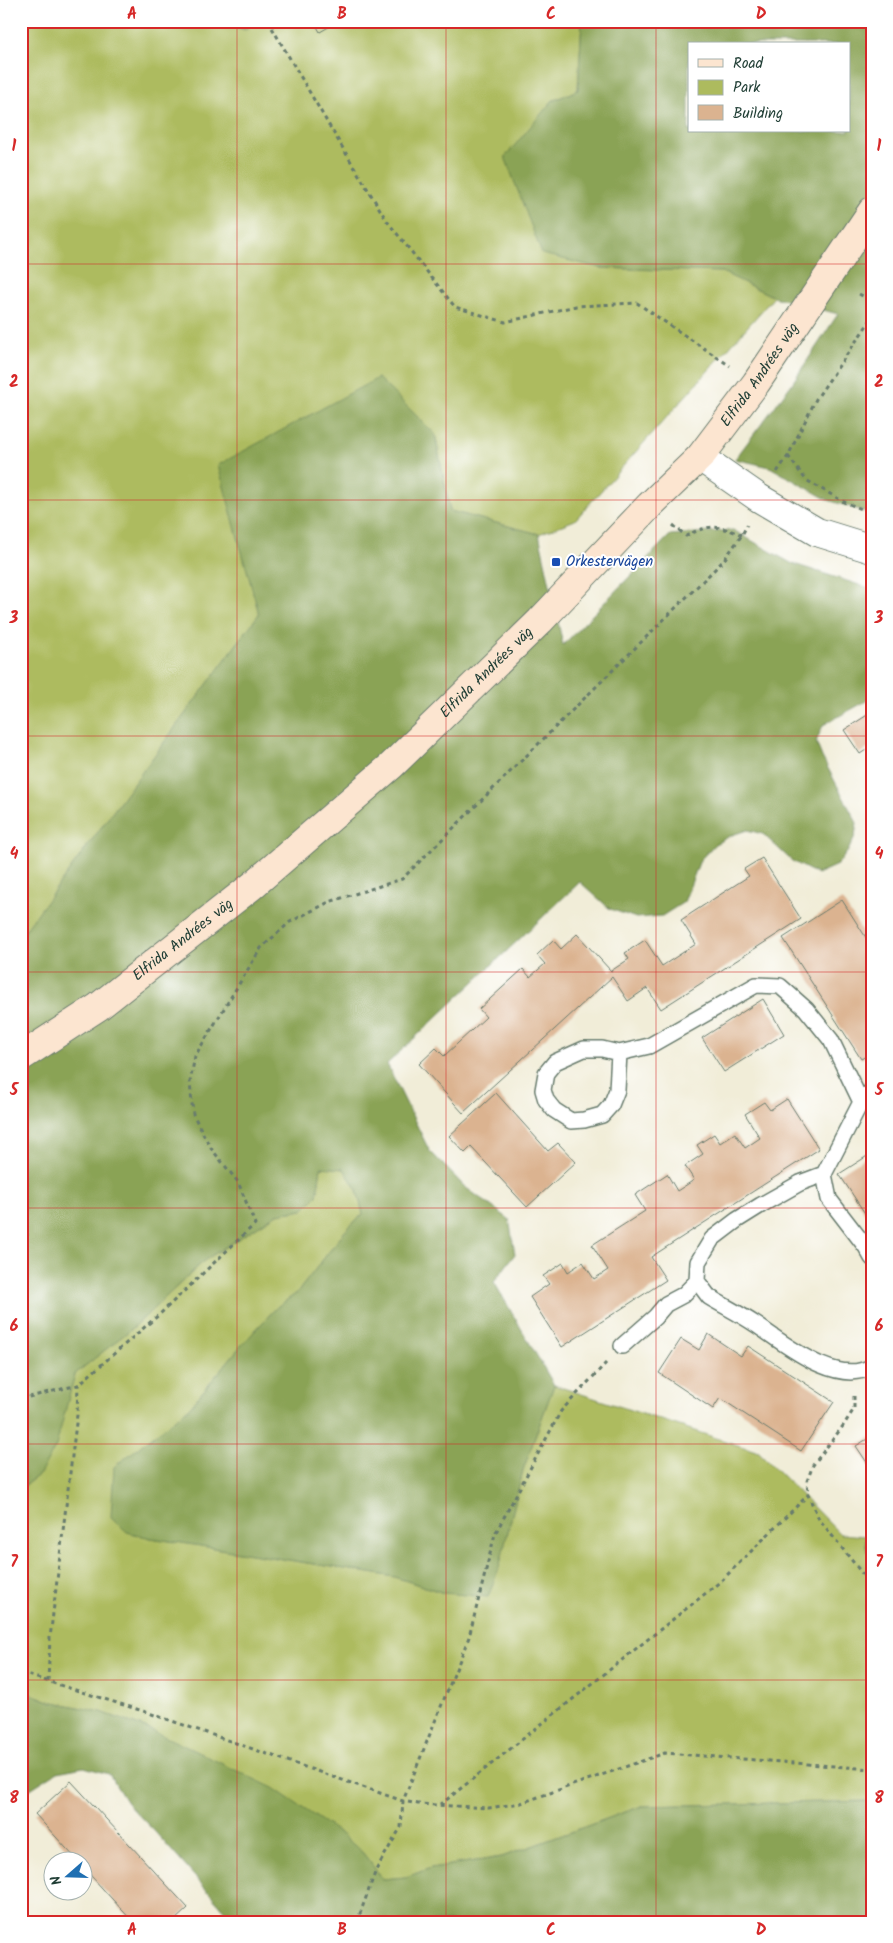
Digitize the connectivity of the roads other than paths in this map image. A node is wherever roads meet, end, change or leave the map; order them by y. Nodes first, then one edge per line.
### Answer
1 (872, 211) edge
2 (700, 457) junction
3 (872, 550) edge
4 (620, 1054) junction
5 (21, 1057) edge
6 (872, 1090) edge
7 (861, 1102) junction
8 (824, 1174) junction
9 (872, 1258) edge
10 (697, 1281) junction
11 (622, 1346) road end
12 (867, 1369) edge

1 - 2 street, Elfrida Andrées väg
2 - 3 street
2 - 5 street, Elfrida Andrées väg
4 - 4 lane
4 - 7 lane
6 - 7 lane
7 - 8 lane
8 - 9 lane
8 - 10 lane
10 - 11 lane
10 - 12 lane

